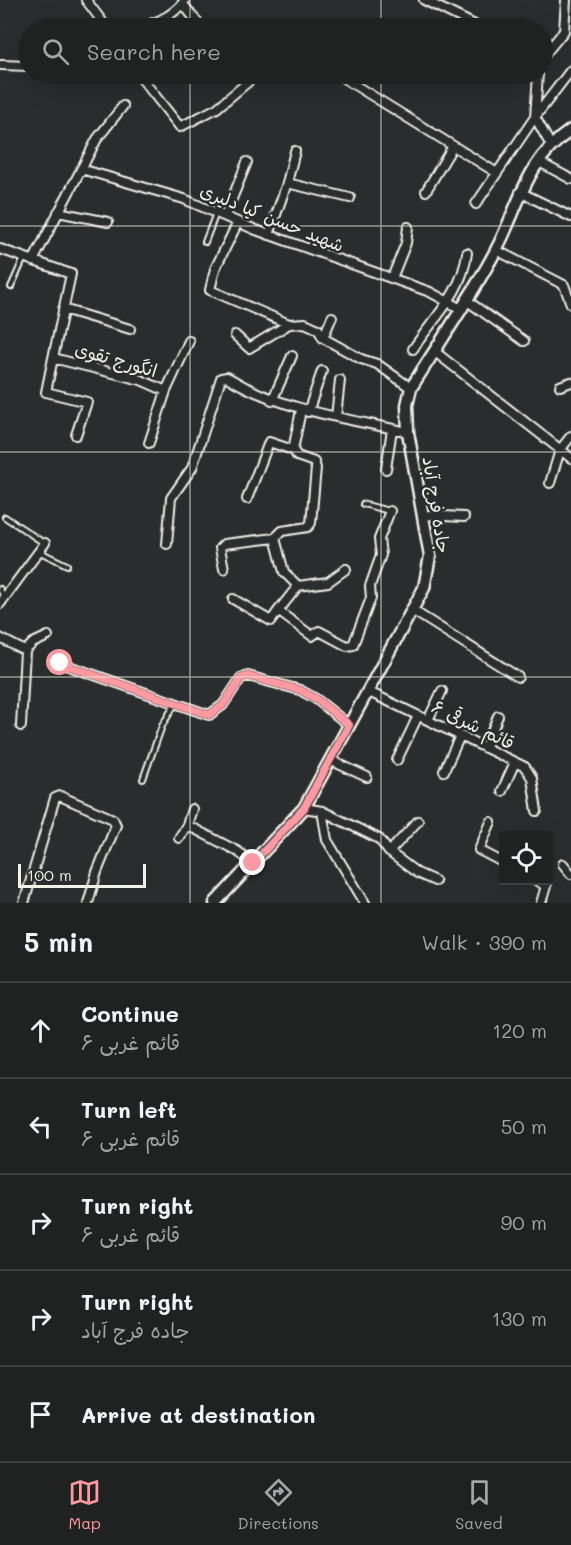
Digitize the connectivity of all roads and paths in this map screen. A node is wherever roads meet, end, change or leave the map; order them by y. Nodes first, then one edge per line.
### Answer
1 (424, 0) edge
2 (566, 0) edge
3 (88, 1) edge
4 (184, 2) edge
5 (100, 18) edge
6 (166, 18) edge
7 (195, 18) edge
8 (461, 18) edge
9 (553, 45) edge
10 (0, 65) edge
11 (18, 66) edge
12 (571, 70) edge
13 (146, 84) edge
14 (246, 84) edge
15 (353, 84) edge
16 (537, 84) edge
17 (123, 106) dead end
18 (535, 117) junction
19 (571, 130) edge
20 (550, 144) junction
21 (453, 146) junction
22 (295, 151) dead end
23 (247, 162) dead end
24 (539, 162) junction
25 (81, 169) junction
26 (497, 173) junction
27 (571, 179) edge
28 (287, 183) junction
29 (426, 191) dead end
30 (519, 192) junction
31 (350, 198) dead end
32 (476, 204) dead end
33 (58, 212) junction
34 (216, 213) junction
35 (225, 216) junction
36 (571, 217) edge
37 (108, 222) dead end
38 (238, 222) junction
39 (408, 227) dead end
40 (269, 235) junction
41 (205, 242) dead end
42 (0, 249) edge
43 (496, 250) junction
44 (467, 253) dead end
45 (25, 258) junction
46 (33, 261) junction
47 (393, 278) junction
48 (568, 284) edge
49 (11, 287) dead end
50 (448, 303) junction
51 (463, 304) junction
52 (571, 304) edge
53 (63, 309) junction
54 (332, 317) dead end
55 (289, 324) junction
56 (130, 329) dead end
57 (235, 336) dead end
58 (323, 338) junction
59 (189, 341) dead end
60 (524, 341) dead end
61 (413, 349) dead end
62 (434, 351) junction
63 (292, 357) dead end
64 (53, 358) junction
65 (322, 371) dead end
66 (340, 380) dead end
67 (571, 382) edge
68 (560, 386) dead end
69 (411, 388) junction
70 (166, 391) junction
71 (272, 401) junction
72 (304, 411) junction
73 (336, 417) junction
74 (392, 429) junction
75 (408, 432) junction
76 (76, 435) dead end
77 (571, 436) edge
78 (149, 443) dead end
79 (292, 450) junction
80 (560, 450) junction
81 (571, 458) edge
82 (386, 469) dead end
83 (550, 483) dead end
84 (247, 499) dead end
85 (363, 504) dead end
86 (390, 511) joint
87 (423, 515) junction
88 (4, 517) dead end
89 (464, 517) dead end
90 (275, 538) junction
91 (45, 543) joint
92 (167, 544) dead end
93 (39, 552) junction
94 (68, 566) dead end
95 (224, 569) dead end
96 (345, 569) dead end
97 (298, 586) junction
98 (0, 589) edge
99 (233, 599) dead end
100 (2, 601) edge
101 (412, 610) junction
102 (278, 611) junction
103 (48, 636) dead end
104 (0, 638) edge
105 (25, 651) junction
106 (60, 663) dead end
107 (518, 677) dead end
108 (367, 691) junction
109 (442, 691) dead end
110 (176, 703) junction
111 (418, 716) junction
112 (498, 716) dead end
113 (428, 720) junction
114 (349, 725) junction
115 (21, 726) dead end
116 (460, 736) junction
117 (485, 748) junction
118 (330, 760) junction
119 (397, 760) dead end
120 (515, 762) junction
121 (444, 771) dead end
122 (367, 777) dead end
123 (143, 778) dead end
124 (502, 791) dead end
125 (304, 808) junction
126 (192, 809) dead end
127 (322, 811) junction
128 (537, 811) dead end
129 (418, 821) dead end
130 (491, 822) dead end
131 (187, 825) junction
132 (179, 838) dead end
133 (389, 852) junction
134 (499, 860) edge
135 (253, 863) junction
136 (563, 864) dead end
137 (571, 874) edge
138 (435, 881) dead end
139 (544, 885) edge
140 (24, 903) edge
141 (88, 903) edge
142 (215, 903) edge
143 (365, 903) edge
144 (541, 903) edge

1 - 8 street
2 - 9 street
3 - 5 street
4 - 6 street
4 - 7 street
10 - 11 street
12 - 18 street
13 - 14 street
15 - 21 street
16 - 18 street
17 - 25 street
18 - 20 street
18 - 26 street
19 - 20 street, جاده فرج آباد
20 - 24 street, جاده فرج آباد
21 - 26 street
21 - 29 street
22 - 28 street
23 - 35 street
24 - 27 street
24 - 30 street, جاده فرج آباد
25 - 33 street
25 - 34 street, شهید حسن کیا دلیری
26 - 32 street
28 - 31 street
28 - 40 street
30 - 36 street
30 - 43 street, جاده فرج آباد
33 - 37 street
33 - 46 street
34 - 35 street, شهید حسن کیا دلیری
34 - 41 lane
35 - 38 street, شهید حسن کیا دلیری
38 - 40 street, شهید حسن کیا دلیری
38 - 55 street
39 - 47 street
40 - 47 street, شهید حسن کیا دلیری
42 - 45 street
43 - 48 street
43 - 51 street, جاده فرج آباد
44 - 50 street
45 - 46 street
45 - 49 lane
46 - 53 street, انگورج تقوی
47 - 50 street, شهید حسن کیا دلیری
48 - 52 street
50 - 51 street, شهید حسن کیا دلیری
50 - 61 street
51 - 60 street, شهید حسن کیا دلیری
51 - 62 street, جاده فرج آباد
53 - 56 street
53 - 64 street, انگورج تقوی
54 - 58 street
55 - 57 street
55 - 58 street
58 - 69 street
59 - 70 street, انگورج تقوی
62 - 69 street, جاده فرج آباد
62 - 80 street
63 - 71 street
64 - 70 street, انگورج تقوی
64 - 76 street
65 - 72 street
66 - 73 street
67 - 68 street
69 - 75 street, جاده فرج آباد
70 - 78 street
71 - 72 street
71 - 92 street
72 - 73 street
72 - 79 street
73 - 74 street
74 - 75 street
74 - 82 street
75 - 87 street, جاده فرج آباد
77 - 80 street
79 - 84 street
79 - 90 street
80 - 81 street
80 - 83 street
85 - 86 lane
86 - 102 street
87 - 89 street
87 - 101 street, جاده فرج آباد
88 - 91 lane
90 - 95 street
90 - 97 street
91 - 93 street
93 - 94 lane
93 - 100 street
96 - 97 street
97 - 102 street
98 - 100 lane
99 - 102 street
101 - 107 street
101 - 108 street, جاده فرج آباد
103 - 105 street
104 - 105 street
105 - 115 street
106 - 110 street
108 - 111 street, قائم شرقی ۶
108 - 114 street, جاده فرج آباد
109 - 113 street
110 - 114 street
110 - 123 lane
111 - 113 street, قائم شرقی ۶
111 - 119 street
112 - 117 street
113 - 116 street, قائم شرقی ۶
114 - 118 street, جاده فرج آباد
116 - 117 street, قائم شرقی ۶
116 - 121 street
117 - 120 street, قائم شرقی ۶
118 - 122 street
118 - 125 street, جاده فرج آباد
120 - 124 street
120 - 128 street, قائم شرقی ۶
125 - 127 street
125 - 135 street, جاده فرج آباد
126 - 131 street
127 - 133 street
127 - 143 street
129 - 133 street
130 - 134 street
131 - 132 street
131 - 135 street
133 - 138 street
135 - 142 street, جاده فرج آباد
136 - 137 street
139 - 144 street
140 - 141 street

